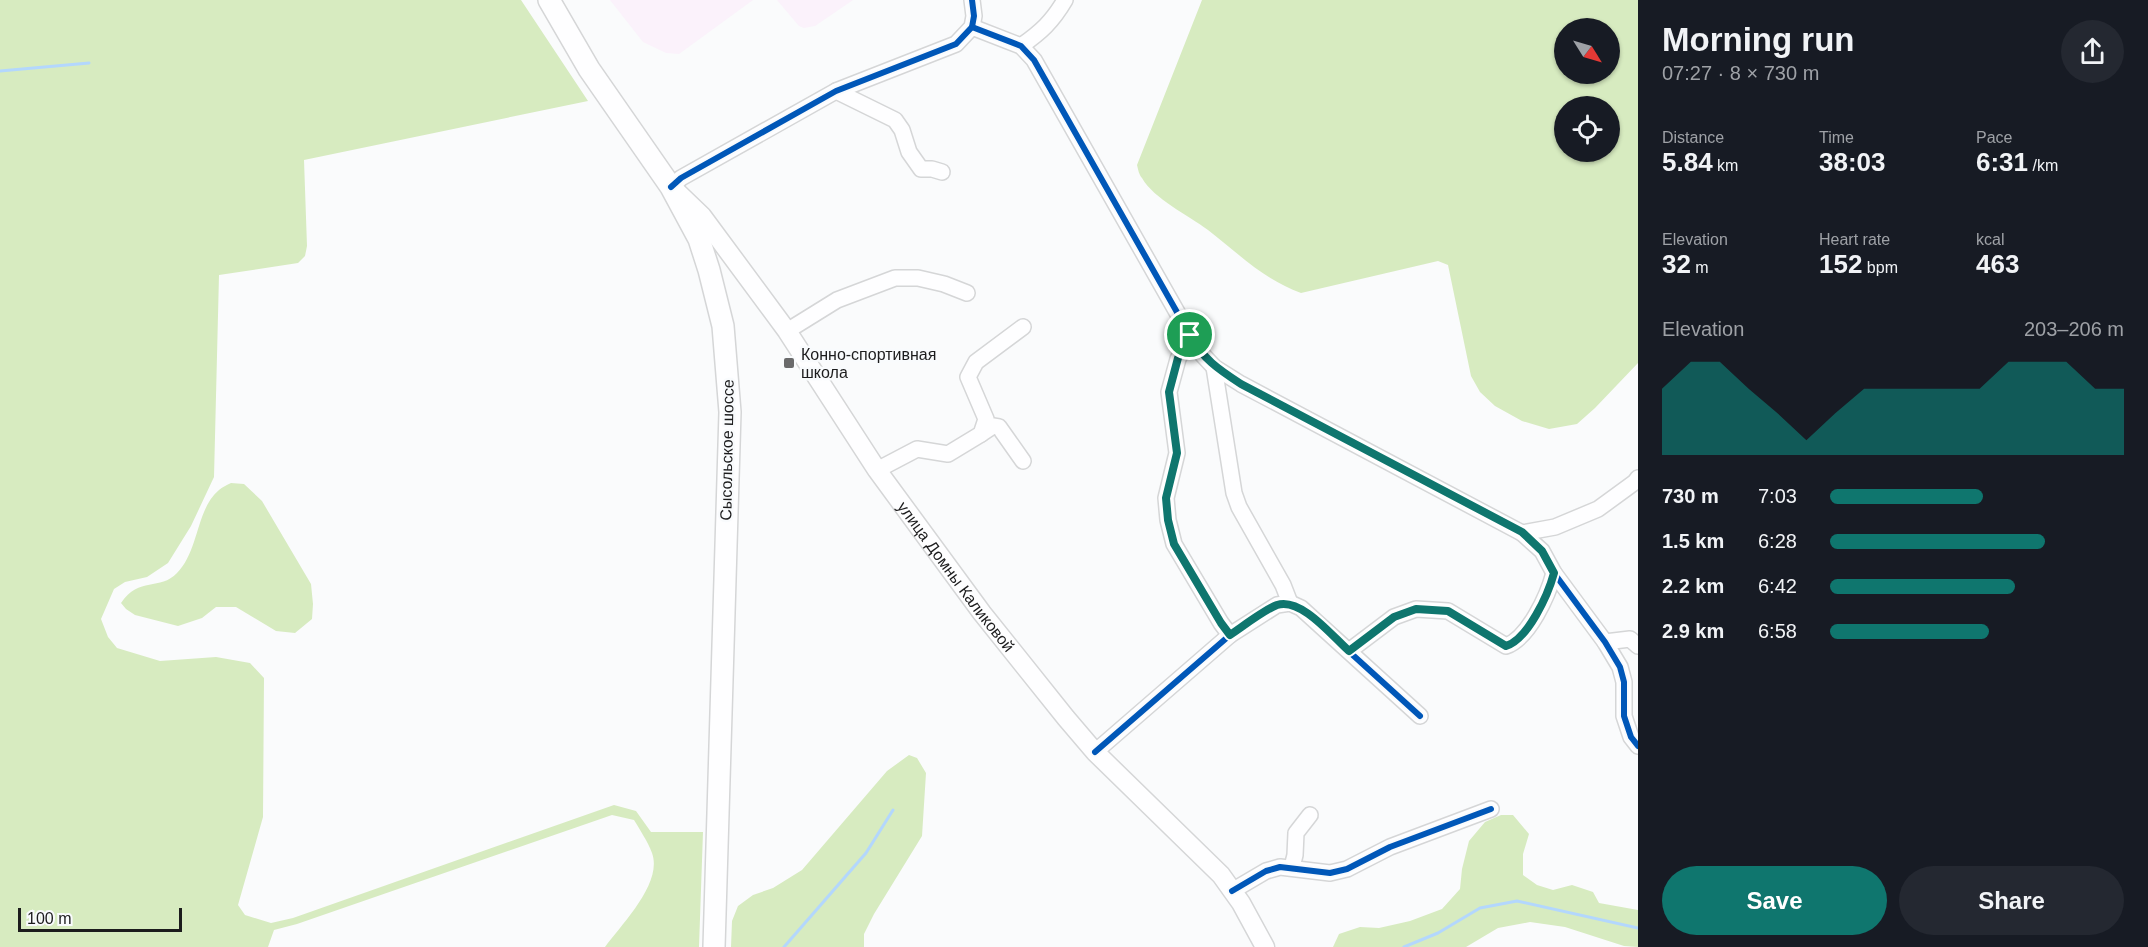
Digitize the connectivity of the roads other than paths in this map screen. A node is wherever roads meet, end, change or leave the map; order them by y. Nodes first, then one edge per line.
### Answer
1 (549, 0) edge
2 (972, 0) edge
3 (1065, 0) edge
4 (972, 27) junction
5 (1021, 46) junction
6 (836, 91) junction
7 (942, 172) dead end
8 (671, 187) junction
9 (967, 293) dead end
10 (1023, 327) dead end
11 (787, 332) junction
12 (1190, 335) junction
13 (1214, 367) junction
14 (981, 434) junction
15 (1023, 461) dead end
16 (877, 470) junction
17 (1638, 478) edge
18 (1522, 532) junction
19 (1554, 573) junction
20 (1290, 603) junction
21 (1230, 635) junction
22 (1605, 642) junction
23 (1638, 646) edge
24 (1349, 651) junction
25 (1420, 716) dead end
26 (1638, 746) edge
27 (1095, 752) junction
28 (1491, 808) dead end
29 (1310, 815) dead end
30 (1292, 867) junction
31 (1232, 891) junction
32 (714, 947) edge
33 (1265, 947) edge

1 - 8 highway, Сысольское шоссе
2 - 4 street
3 - 5 street
4 - 5 street
4 - 6 street
5 - 12 street
6 - 7 street
6 - 8 street
8 - 11 main road, улица Домны Каликовой
8 - 32 highway, Сысольское шоссе
9 - 11 street
10 - 14 street
11 - 16 main road, улица Домны Каликовой
12 - 13 street
12 - 21 street
13 - 18 street
13 - 20 street
14 - 15 street
14 - 16 street
16 - 27 main road, улица Домны Каликовой
17 - 18 street
18 - 19 street
19 - 22 street
19 - 24 street
20 - 21 street
20 - 24 street
21 - 27 street
22 - 23 street
22 - 26 street
24 - 25 street
27 - 31 main road, улица Домны Каликовой
28 - 30 street
29 - 30 street
30 - 31 street
31 - 33 main road, улица Домны Каликовой

